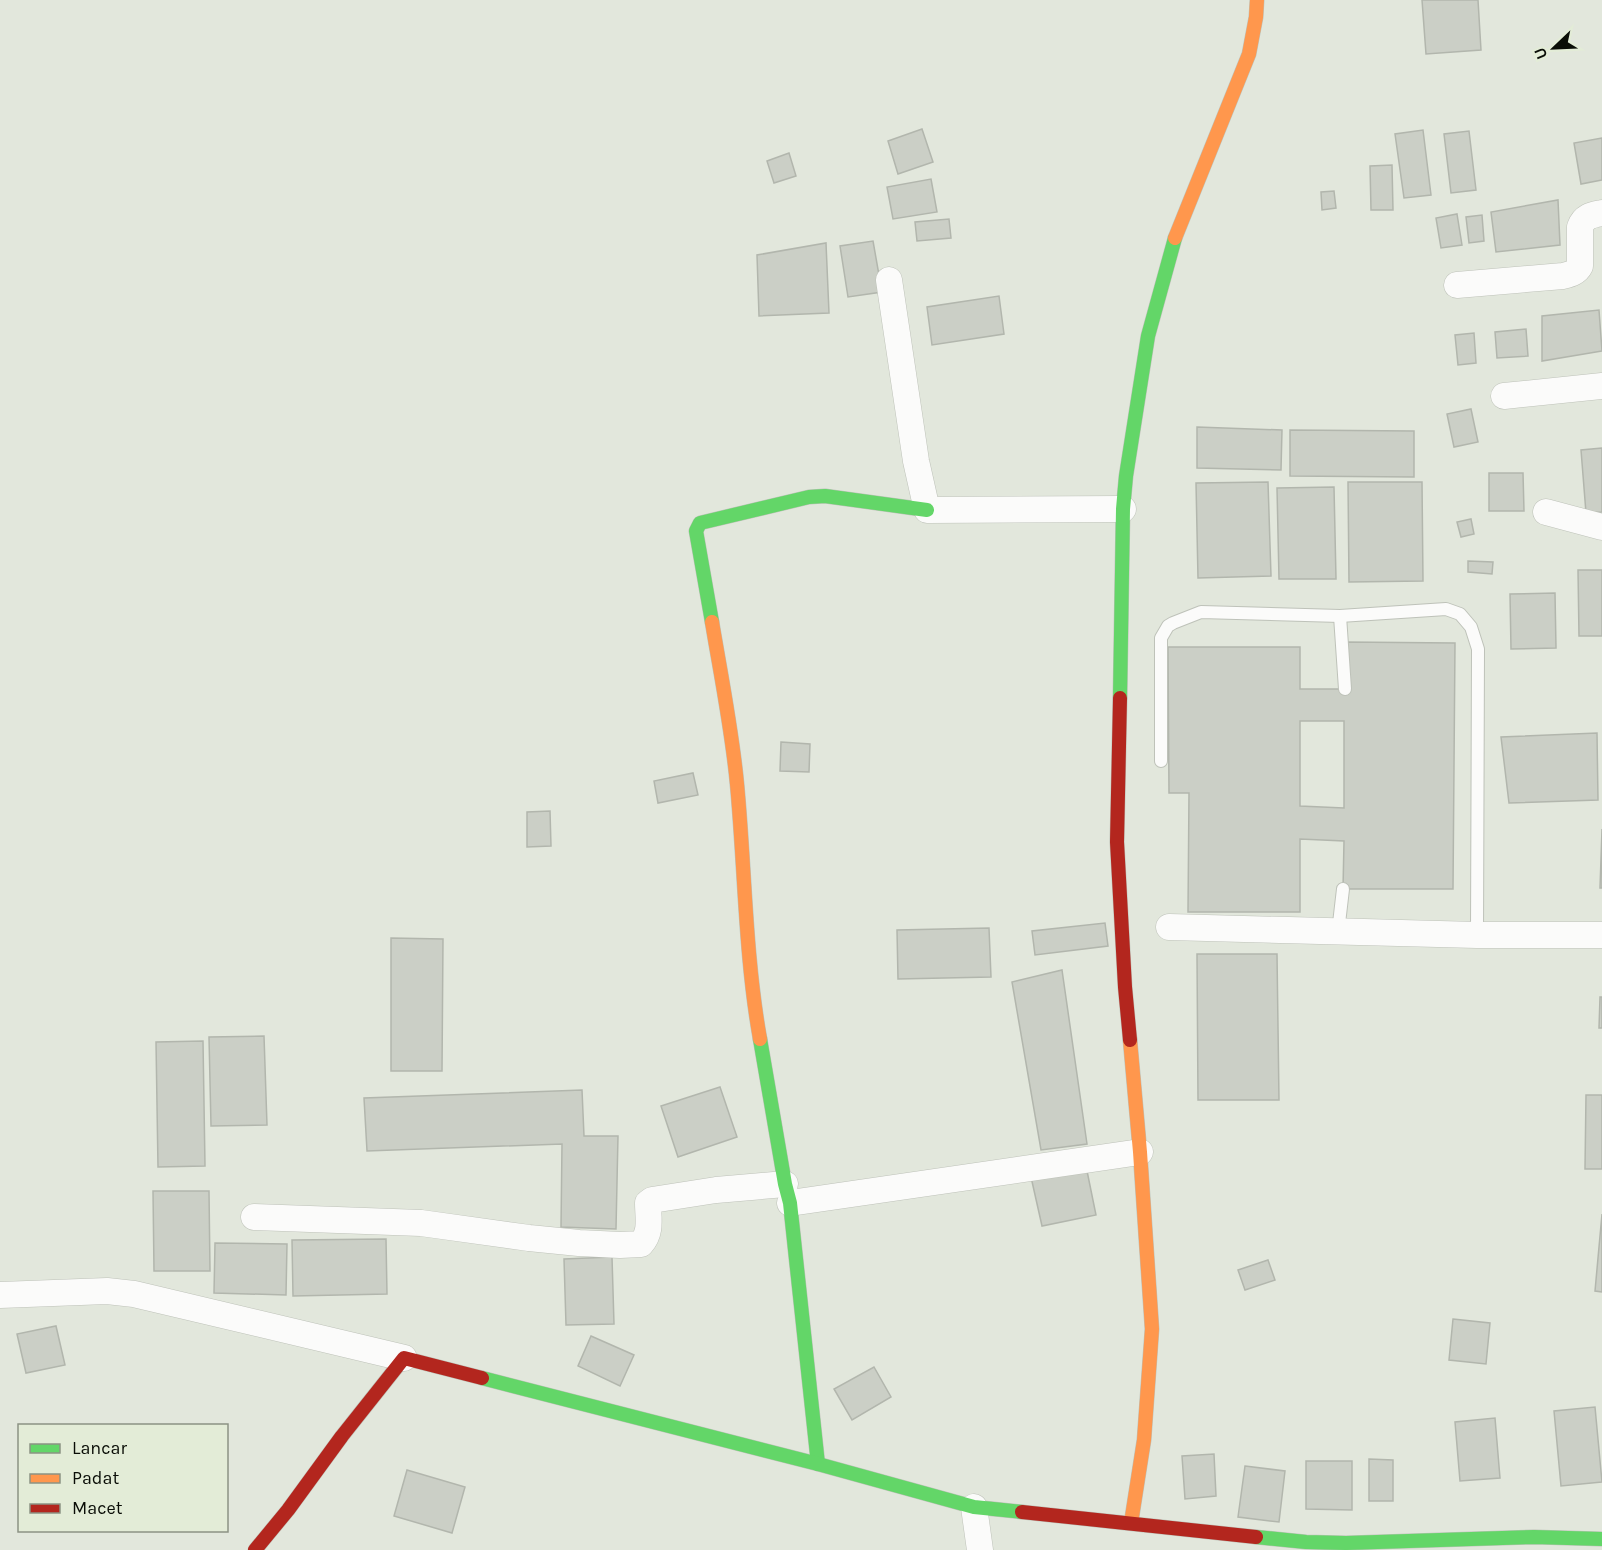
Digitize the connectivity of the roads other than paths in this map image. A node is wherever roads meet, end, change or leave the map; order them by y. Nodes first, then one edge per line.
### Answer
1 (1257, 0) edge
2 (1602, 213) edge
3 (889, 280) dead end
4 (1457, 285) dead end
5 (1602, 386) edge
6 (1504, 396) dead end
7 (1123, 509) junction
8 (927, 510) junction
9 (1546, 512) dead end
10 (1602, 527) edge
11 (1340, 616) junction
12 (1345, 689) dead end
13 (1161, 761) dead end
14 (1343, 888) dead end
15 (1169, 927) dead end
16 (1338, 932) junction
17 (1476, 935) junction
18 (1602, 935) edge
19 (1140, 1152) junction
20 (788, 1194) junction
21 (254, 1217) dead end
22 (0, 1295) edge
23 (404, 1358) junction
24 (818, 1464) junction
25 (974, 1507) junction
26 (1131, 1523) junction
27 (1602, 1539) edge
28 (1245, 1543) edge
29 (1389, 1546) edge
30 (255, 1550) edge
31 (980, 1550) edge

1 - 7 street
2 - 4 street
3 - 8 street
5 - 6 street
7 - 8 street
7 - 19 street
8 - 20 street
9 - 10 street
11 - 12 lane
11 - 13 lane
11 - 17 lane
14 - 16 lane
15 - 16 street
16 - 17 street
17 - 18 street
19 - 20 street
19 - 26 street
20 - 21 street
20 - 24 street
22 - 23 street
23 - 24 street
23 - 30 street
24 - 25 street
25 - 26 street
25 - 31 street
26 - 28 street
27 - 29 street
28 - 29 street

